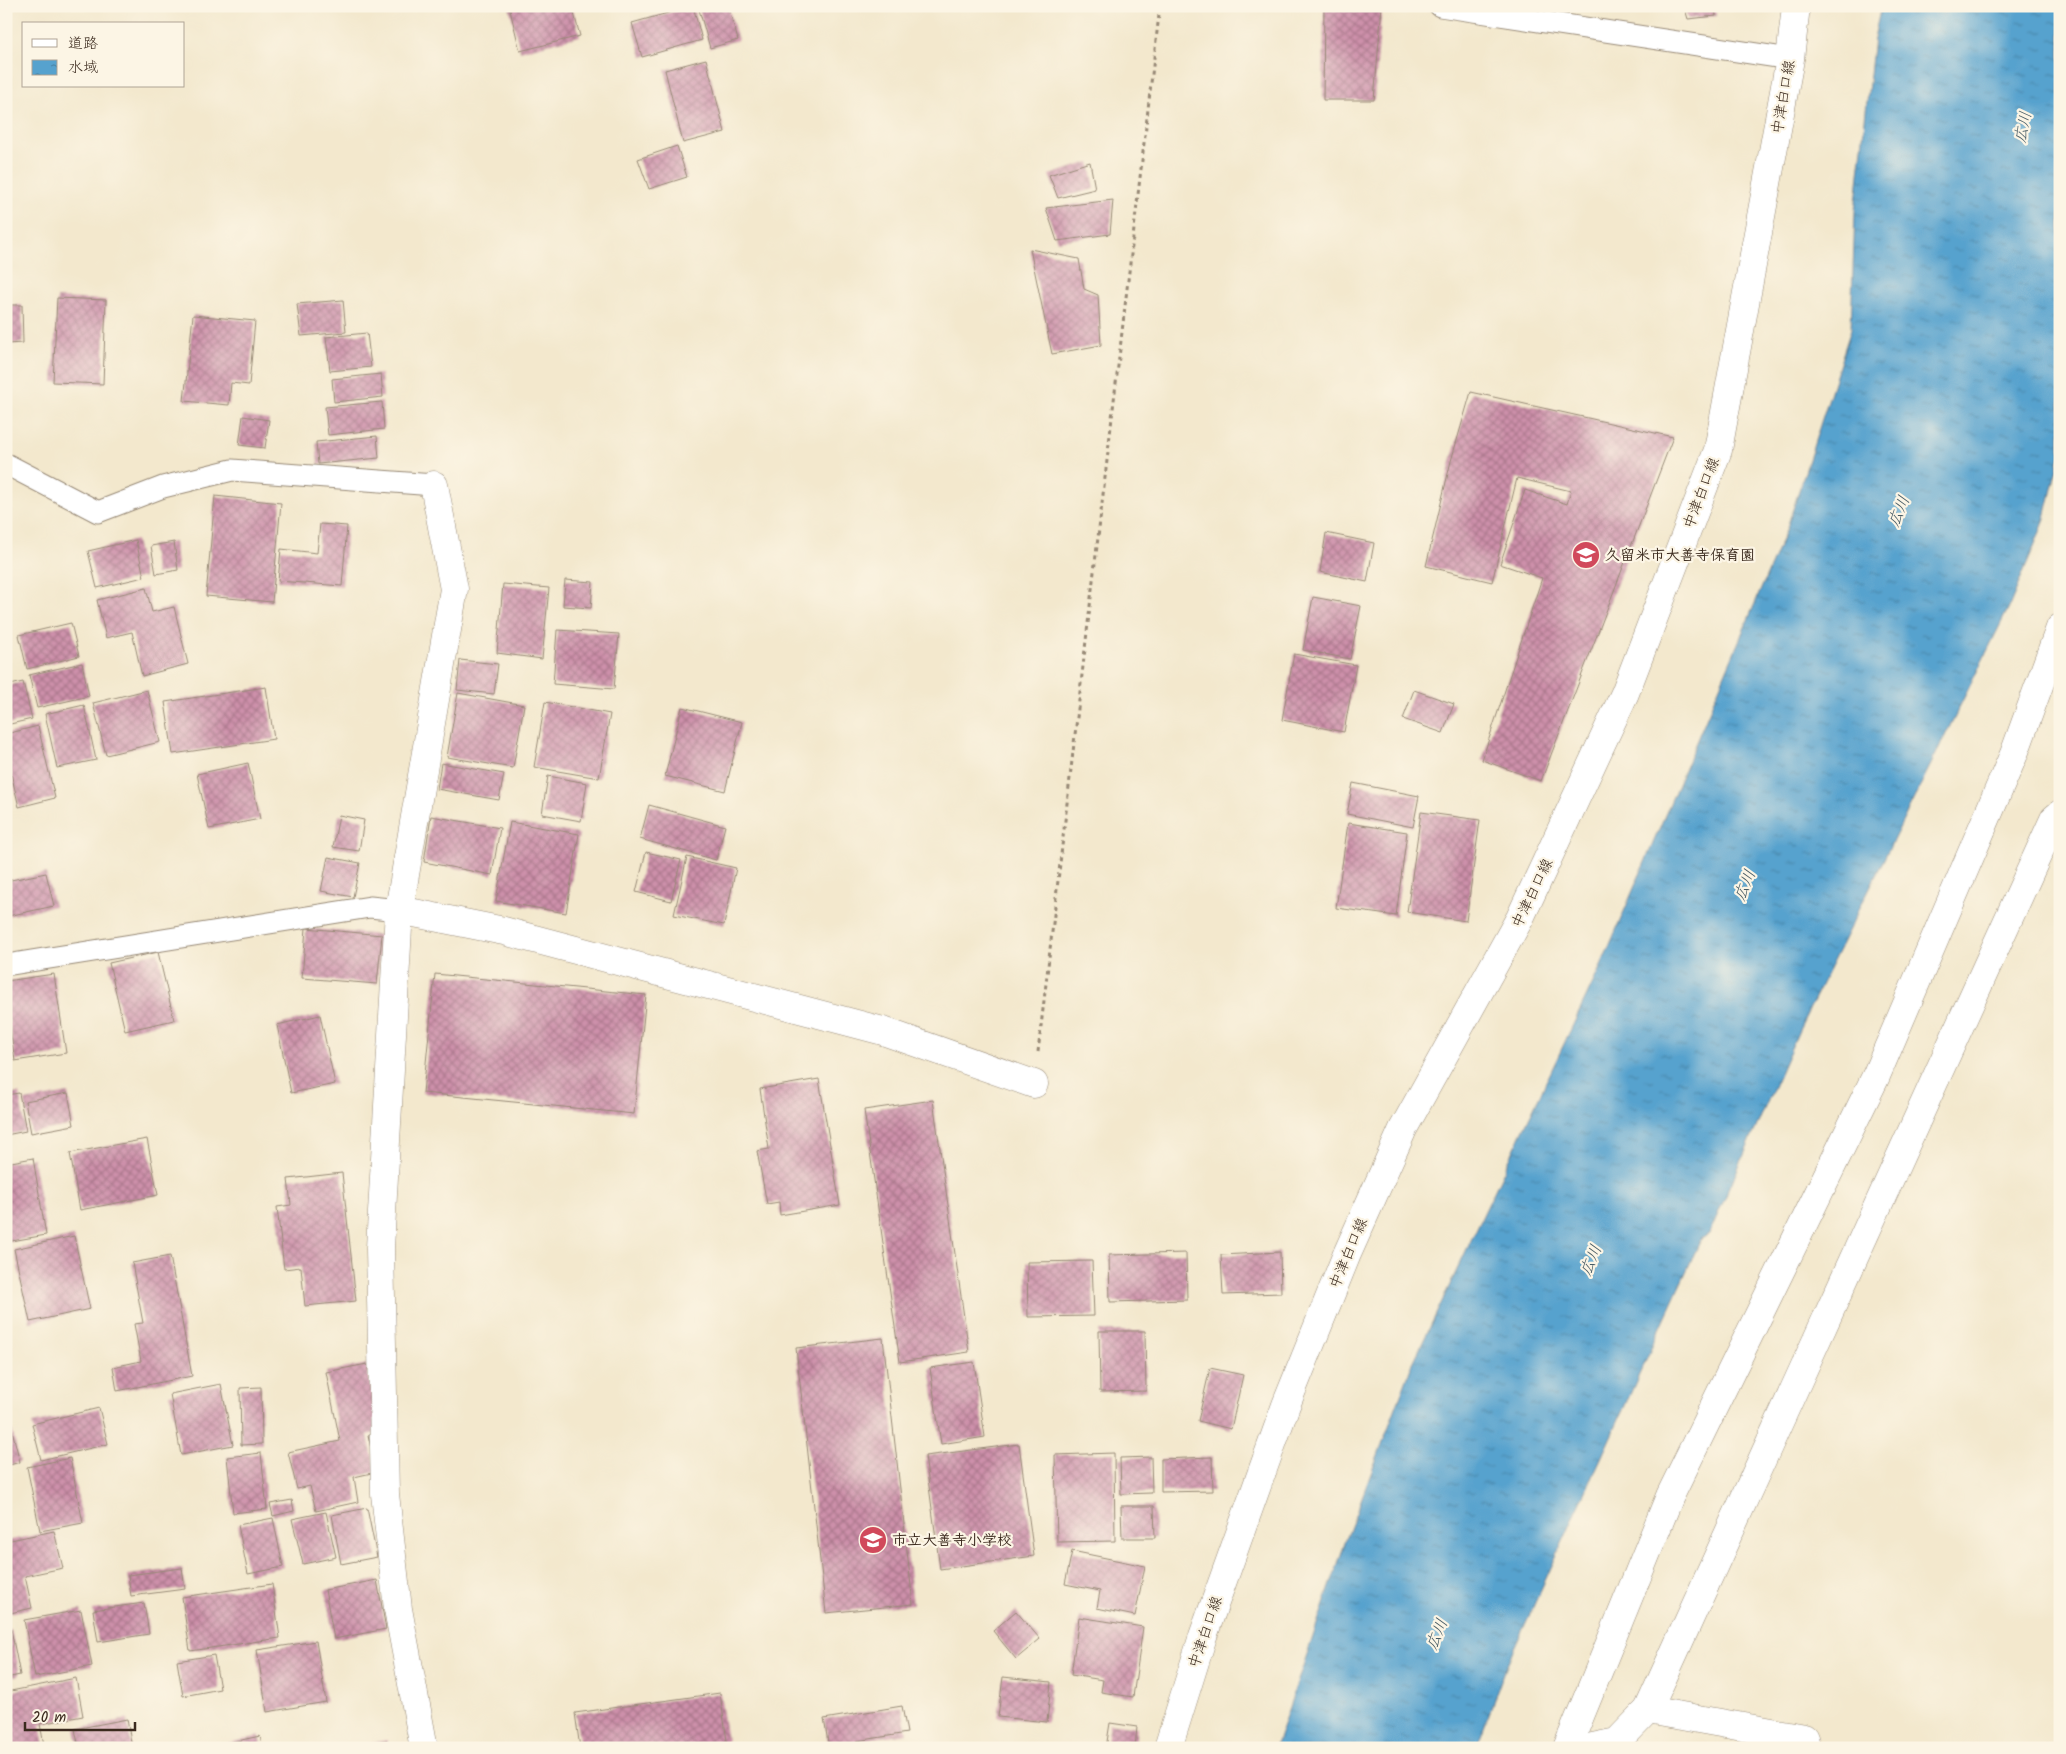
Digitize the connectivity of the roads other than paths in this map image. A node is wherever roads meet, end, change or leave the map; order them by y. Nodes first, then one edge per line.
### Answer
1 (1440, 6) edge
2 (1796, 6) edge
3 (1790, 59) junction
4 (6, 464) edge
5 (434, 485) joint
6 (2060, 628) edge
7 (2060, 814) edge
8 (399, 910) junction
9 (6, 965) edge
10 (1034, 1084) road end
11 (1648, 1710) junction
12 (424, 1748) edge
13 (1168, 1748) edge
14 (1567, 1748) edge
15 (1588, 1748) edge
16 (1806, 1748) edge

1 - 3 lane
2 - 3 street, 中津白口線
3 - 13 street, 中津白口線
4 - 5 lane
5 - 8 street
6 - 14 street
7 - 11 street
8 - 9 lane
8 - 10 street
8 - 12 street
11 - 15 street
11 - 16 street

